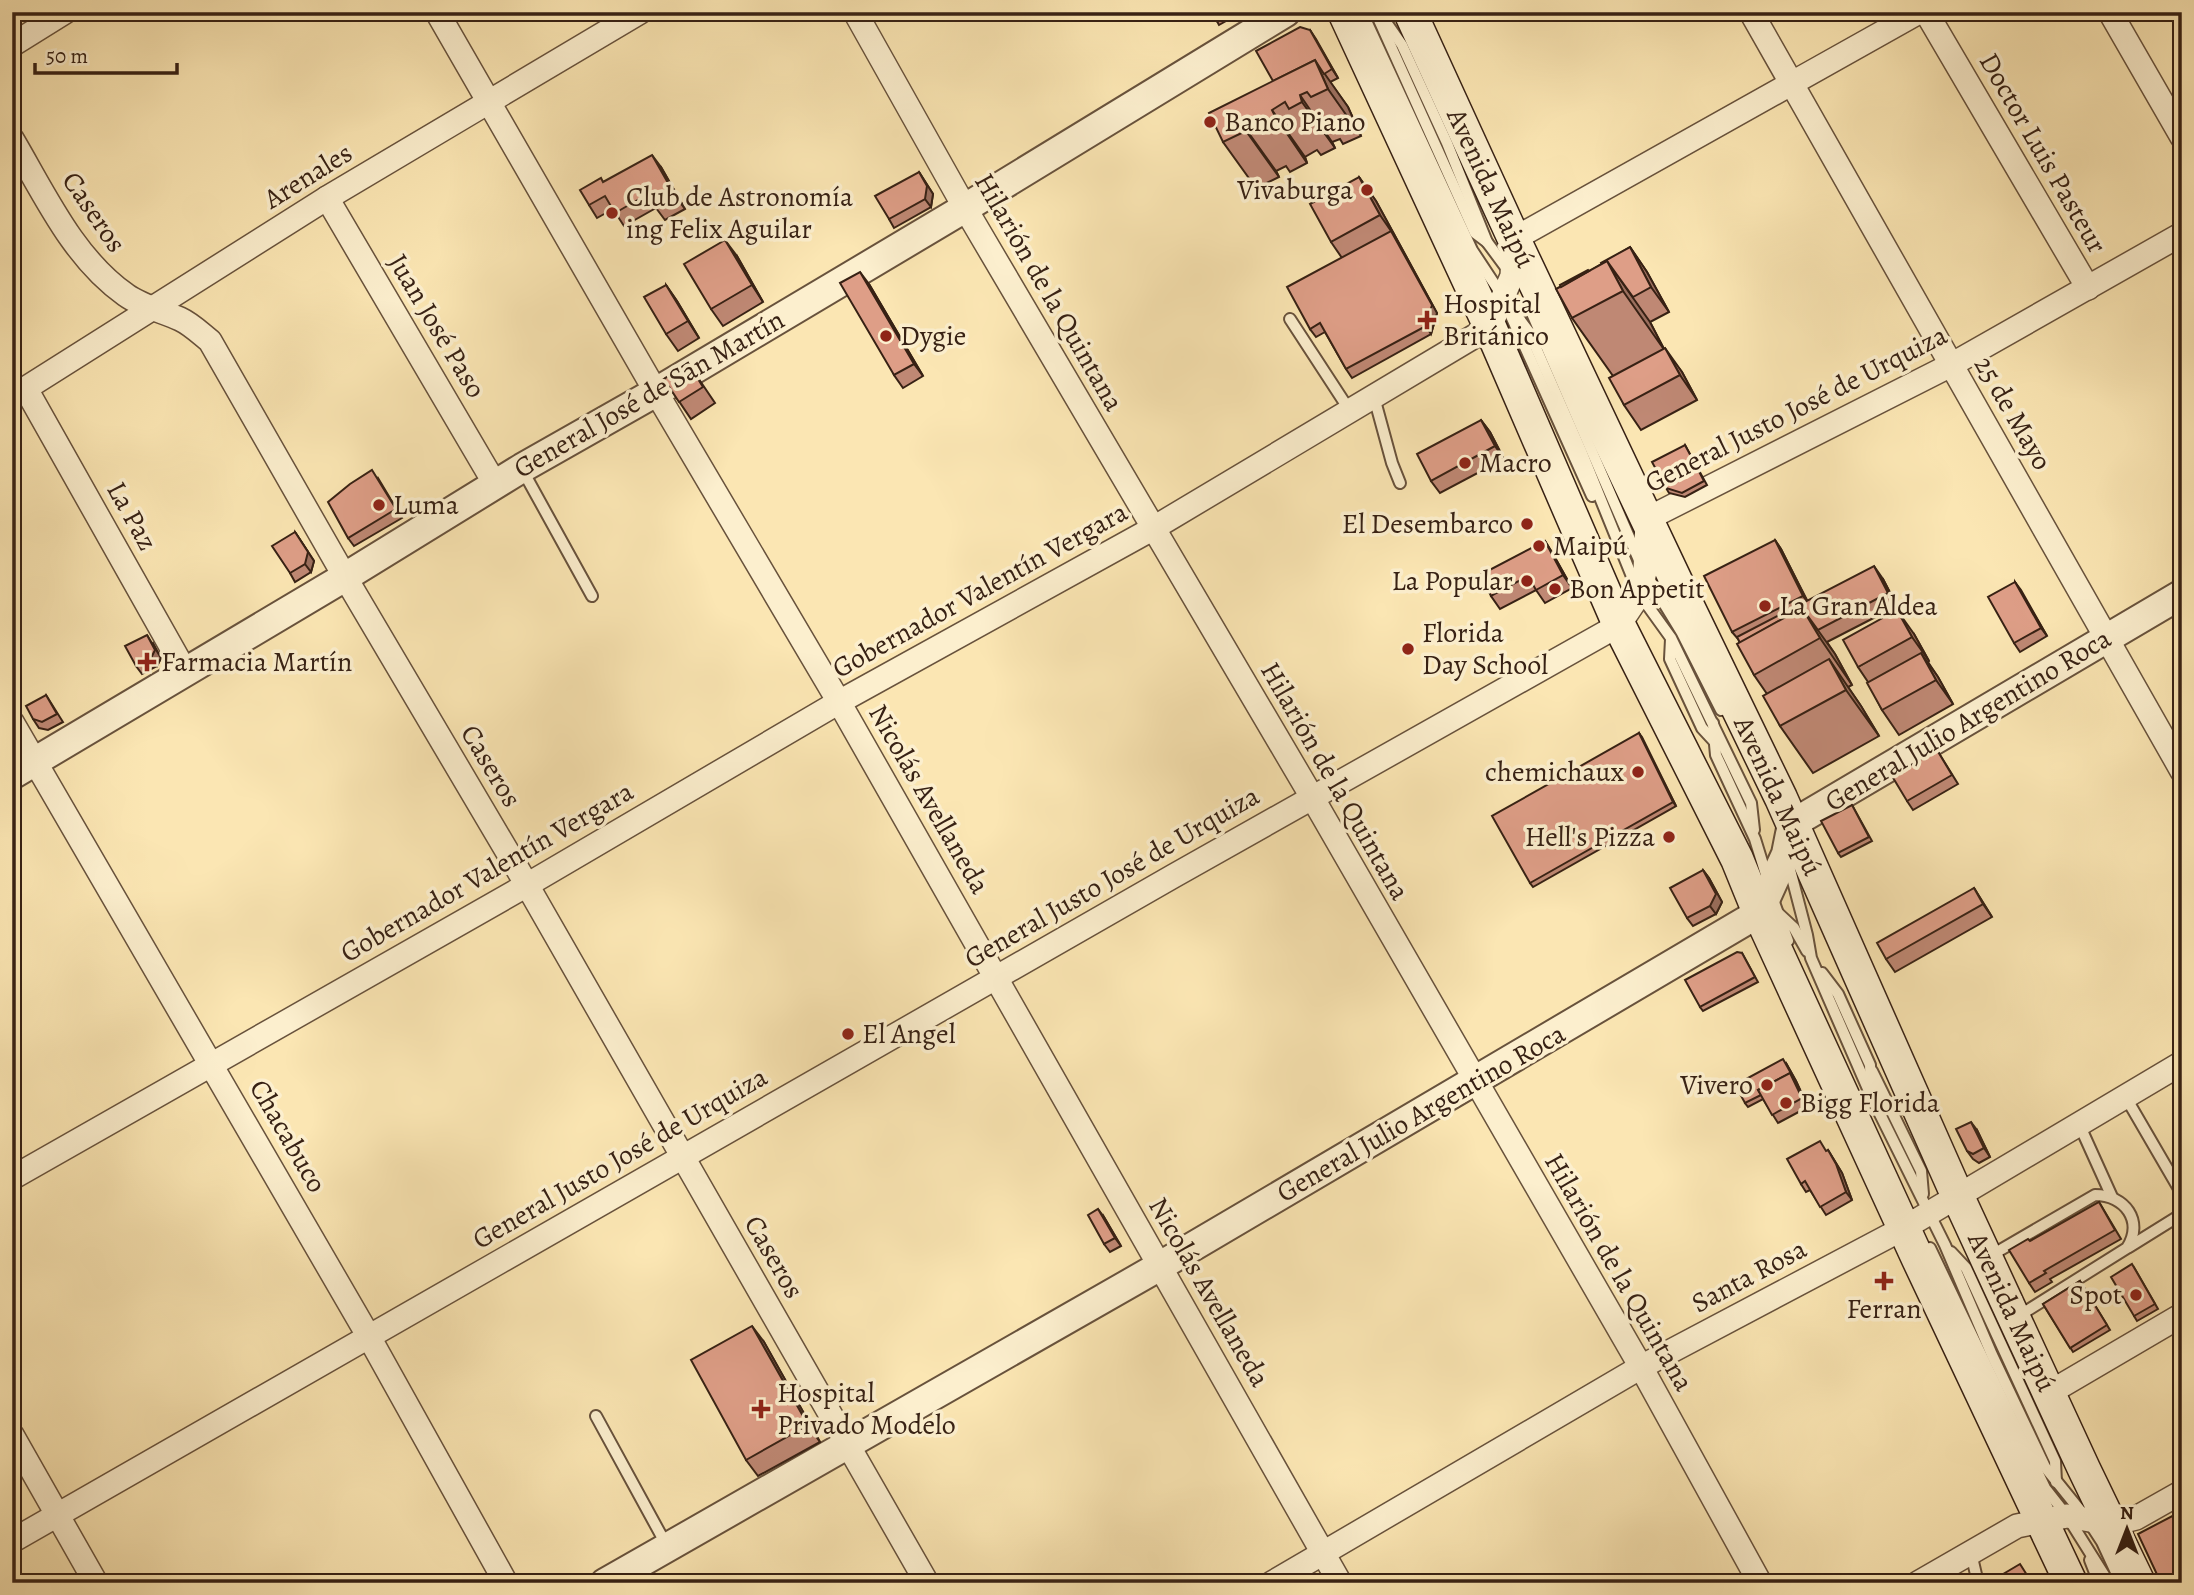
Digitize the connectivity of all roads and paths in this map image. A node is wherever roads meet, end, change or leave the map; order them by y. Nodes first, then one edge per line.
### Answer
1 (65, 12) edge
2 (437, 12) edge
3 (640, 12) edge
4 (855, 12) edge
5 (1286, 12) edge
6 (1344, 12) edge
7 (1362, 12) edge
8 (1377, 12) edge
9 (1410, 12) edge
10 (1751, 12) edge
11 (1919, 12) edge
12 (1926, 12) edge
13 (2110, 12) edge
14 (12, 45) edge
15 (1793, 84) junction
16 (489, 101) junction
17 (1430, 119) junction
18 (2182, 137) edge
19 (12, 139) edge
20 (327, 198) junction
21 (965, 208) junction
22 (2182, 234) edge
23 (1501, 241) junction
24 (2088, 288) junction
25 (1515, 289) junction
26 (154, 309) junction
27 (1290, 319) dead end
28 (1490, 327) junction
29 (1951, 365) junction
30 (656, 392) junction
31 (19, 393) edge
32 (1374, 397) junction
33 (1350, 411) junction
34 (522, 468) junction
35 (1400, 483) dead end
36 (495, 484) junction
37 (1647, 519) junction
38 (1153, 529) junction
39 (1645, 572) junction
40 (345, 577) junction
41 (2182, 594) edge
42 (1639, 595) junction
43 (592, 596) dead end
44 (1619, 625) junction
45 (2106, 638) junction
46 (186, 673) junction
47 (839, 702) junction
48 (1726, 719) dead end
49 (12, 722) edge
50 (1707, 726) junction
51 (1720, 752) junction
52 (24, 769) edge
53 (2182, 771) edge
54 (1312, 797) junction
55 (1785, 836) junction
56 (527, 885) junction
57 (1769, 906) junction
58 (1795, 958) dead end
59 (1811, 958) junction
60 (997, 978) junction
61 (1842, 1058) dead end
62 (2182, 1063) edge
63 (212, 1064) junction
64 (1474, 1081) junction
65 (2125, 1096) junction
66 (2079, 1124) junction
67 (1877, 1134) dead end
68 (682, 1155) junction
69 (12, 1178) edge
70 (2182, 1194) edge
71 (1958, 1196) junction
72 (2112, 1197) junction
73 (2182, 1214) edge
74 (1919, 1221) junction
75 (1945, 1245) junction
76 (2127, 1248) junction
77 (1987, 1258) junction
78 (1160, 1266) junction
79 (2182, 1315) edge
80 (2015, 1318) junction
81 (369, 1337) junction
82 (2003, 1349) junction
83 (1992, 1355) junction
84 (2004, 1364) junction
85 (1641, 1367) junction
86 (2019, 1383) junction
87 (2009, 1390) junction
88 (2049, 1393) junction
89 (596, 1416) dead end
90 (12, 1435) edge
91 (847, 1444) junction
92 (2056, 1482) junction
93 (2182, 1492) edge
94 (57, 1515) junction
95 (2078, 1524) junction
96 (12, 1541) edge
97 (668, 1547) junction
98 (1970, 1553) junction
99 (1323, 1554) junction
100 (96, 1583) edge
101 (506, 1583) edge
102 (605, 1583) edge
103 (927, 1583) edge
104 (1272, 1583) edge
105 (1340, 1583) edge
106 (1760, 1583) edge
107 (1919, 1583) edge
108 (1978, 1583) edge
109 (2071, 1583) edge
110 (2099, 1583) edge
111 (2109, 1583) edge
112 (2121, 1583) edge
113 (2139, 1583) edge

1 - 14 street
2 - 16 street, Nicolás Avellaneda
3 - 16 street, Arenales
4 - 21 street, Hilarión de la Quintana
5 - 21 street, General José de San Martín
6 - 28 main road, Avenida Maipú
7 - 25 lane
8 - 17 lane
9 - 23 main road, Avenida Maipú
10 - 15 street, 25 de Mayo
11 - 15 street
12 - 24 street, Doctor Luis Pasteur
13 - 18 street
15 - 23 street
15 - 29 street, 25 de Mayo
16 - 20 street, Arenales
16 - 30 street, Nicolás Avellaneda
17 - 23 lane
17 - 23 lane
19 - 26 street, Caseros
20 - 26 street, Arenales
20 - 36 street, Juan José Paso
21 - 30 street, General José de San Martín
21 - 38 street, Hilarión de la Quintana
22 - 24 street, General Justo José de Urquiza
23 - 25 street
23 - 37 main road, Avenida Maipú
24 - 29 street, General Justo José de Urquiza
25 - 28 street
25 - 39 lane
25 - 42 lane
26 - 31 street, Arenales
26 - 40 street, Caseros
27 - 33 lane
28 - 32 street, Gobernador Valentín Vergara
28 - 44 main road, Avenida Maipú
29 - 37 street, General Justo José de Urquiza
29 - 45 street, 25 de Mayo
30 - 34 street, General José de San Martín
30 - 47 street, Nicolás Avellaneda
31 - 46 street, La Paz
32 - 33 street, Gobernador Valentín Vergara
32 - 35 lane
33 - 38 street, Gobernador Valentín Vergara
34 - 36 street, General José de San Martín
34 - 43 lane
36 - 40 street, General José de San Martín
37 - 39 street, General Justo José de Urquiza
37 - 55 main road, Avenida Maipú
38 - 47 street, Gobernador Valentín Vergara
38 - 54 street, Hilarión de la Quintana
39 - 42 street, General Justo José de Urquiza
39 - 48 lane
40 - 46 street, General José de San Martín
40 - 56 street, Caseros
41 - 45 street, General Julio Argentino Roca
42 - 44 street, General Justo José de Urquiza
42 - 50 lane
44 - 54 street, General Justo José de Urquiza
44 - 57 main road, Avenida Maipú
45 - 53 street, 25 de Mayo
45 - 55 street, General Julio Argentino Roca
46 - 52 street, General José de San Martín
47 - 56 street, Gobernador Valentín Vergara
47 - 60 street, Nicolás Avellaneda
49 - 52 street, Chacabuco
50 - 51 lane
50 - 51 lane
51 - 57 lane
52 - 63 street, Chacabuco
54 - 60 street, General Justo José de Urquiza
54 - 64 street, Hilarión de la Quintana
55 - 57 street
55 - 59 lane
55 - 71 main road, Avenida Maipú
56 - 63 street, Gobernador Valentín Vergara
56 - 68 street, Caseros
57 - 58 lane
57 - 59 lane
57 - 64 street, General Julio Argentino Roca
57 - 74 main road, Avenida Maipú
59 - 74 lane
60 - 68 street, General Justo José de Urquiza
60 - 78 street, Nicolás Avellaneda
61 - 67 lane
62 - 65 street, Santa Rosa
63 - 69 street, Gobernador Valentín Vergara
63 - 81 street, Chacabuco
64 - 78 street, General Julio Argentino Roca
64 - 85 street, Hilarión de la Quintana
65 - 66 street, Santa Rosa
65 - 70 lane
66 - 71 street, Santa Rosa
66 - 72 lane
68 - 81 street, General Justo José de Urquiza
68 - 91 street, Caseros
71 - 74 street, Santa Rosa
71 - 77 main road, Avenida Maipú
72 - 76 lane
72 - 77 lane
73 - 76 lane
74 - 75 lane
74 - 85 street, Santa Rosa
74 - 95 main road, Avenida Maipú
75 - 82 lane
75 - 83 lane
76 - 80 lane
77 - 80 main road, Avenida Maipú
78 - 91 street, General Julio Argentino Roca
78 - 99 street, Nicolás Avellaneda
79 - 88 street
80 - 88 main road, Avenida Maipú
81 - 94 street, General Justo José de Urquiza
81 - 101 street, Chacabuco
82 - 84 lane
82 - 86 lane
83 - 84 lane
83 - 87 lane
84 - 86 lane
84 - 87 lane
85 - 99 street, Santa Rosa
85 - 106 street, Hilarión de la Quintana
86 - 92 lane
87 - 92 lane
88 - 95 main road, Avenida Maipú
89 - 97 lane
90 - 94 street
91 - 97 street, General Julio Argentino Roca
91 - 103 street, Caseros
92 - 95 lane
93 - 95 street
94 - 96 street, General Justo José de Urquiza
94 - 100 street
95 - 98 street
95 - 109 main road, Avenida Maipú
95 - 110 lane
95 - 111 lane
95 - 112 lane
95 - 113 main road, Avenida Maipú
97 - 102 street, General Julio Argentino Roca
98 - 107 street
98 - 108 lane
99 - 104 street, Santa Rosa
99 - 105 street, Nicolás Avellaneda

